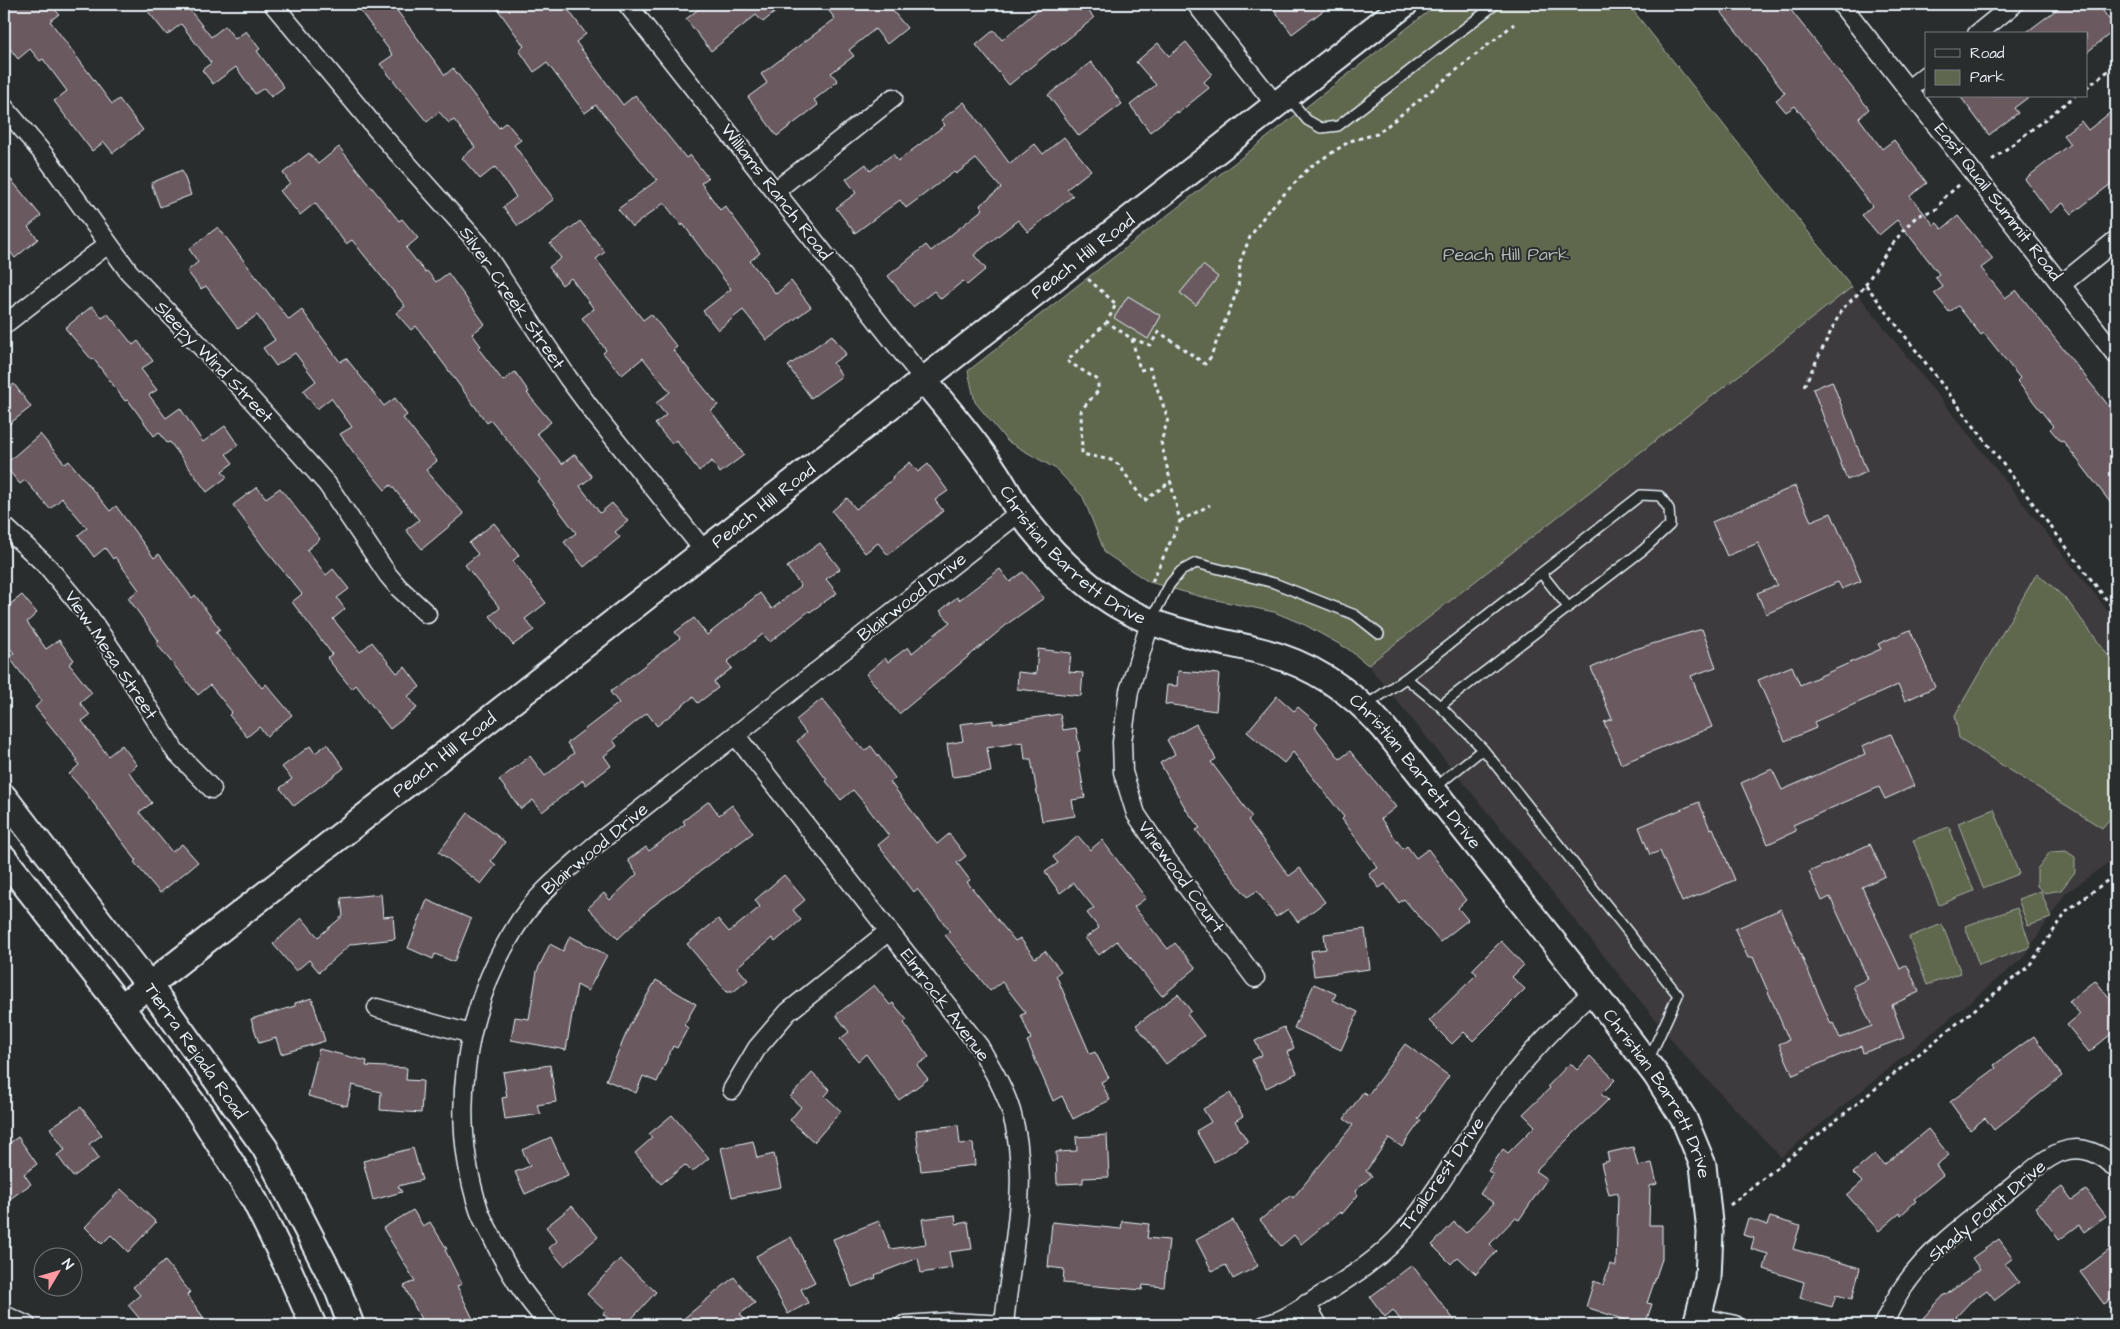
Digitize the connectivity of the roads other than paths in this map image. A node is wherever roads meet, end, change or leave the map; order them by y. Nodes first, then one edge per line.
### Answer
1 (273, 4) edge
2 (1196, 4) edge
3 (1405, 4) edge
4 (1496, 4) edge
5 (1841, 4) edge
6 (2014, 4) edge
7 (629, 5) edge
8 (1979, 32) edge
9 (1925, 76) edge
10 (1909, 89) junction
11 (893, 98) dead end
12 (1281, 100) junction
13 (4, 107) edge
14 (775, 191) junction
15 (2116, 240) edge
16 (108, 244) junction
17 (2062, 284) junction
18 (4, 325) edge
19 (2116, 355) edge
20 (924, 380) junction
21 (1020, 512) junction
22 (4, 526) edge
23 (705, 552) junction
24 (1541, 573) junction
25 (1568, 607) junction
26 (427, 614) dead end
27 (1150, 622) junction
28 (1379, 634) dead end
29 (1406, 678) junction
30 (1365, 706) junction
31 (1440, 706) junction
32 (736, 736) junction
33 (1483, 749) junction
34 (212, 789) dead end
35 (1433, 789) junction
36 (4, 797) edge
37 (4, 858) edge
38 (889, 931) junction
39 (1255, 978) dead end
40 (148, 984) junction
41 (1593, 992) junction
42 (121, 1007) junction
43 (377, 1008) dead end
44 (471, 1034) junction
45 (1647, 1064) junction
46 (732, 1090) dead end
47 (2116, 1169) edge
48 (1306, 1304) junction
49 (4, 1316) edge
50 (1698, 1321) edge
51 (26, 1325) edge
52 (313, 1325) edge
53 (351, 1325) edge
54 (550, 1325) edge
55 (904, 1325) edge
56 (1004, 1325) edge
57 (1008, 1325) edge
58 (1265, 1325) edge
59 (1318, 1325) edge
60 (1735, 1325) edge
61 (1883, 1325) edge

1 - 23 street, Silver Creek Street
2 - 12 street
3 - 12 street, Peach Hill Road
4 - 12 lane
5 - 10 street, East Quail Summit Road
6 - 8 street
7 - 14 street, Williams Ranch Road
9 - 10 street
10 - 17 street, East Quail Summit Road
11 - 14 street
12 - 20 street, Peach Hill Road
13 - 16 street, Sleepy Wind Street
14 - 20 street, Williams Ranch Road
15 - 17 street
16 - 18 street
16 - 26 street, Sleepy Wind Street
17 - 19 street, East Quail Summit Road
20 - 21 street, Christian Barrett Drive
20 - 23 street, Peach Hill Road
21 - 27 street, Christian Barrett Drive
21 - 32 street, Blairwood Drive
22 - 34 street, View Mesa Street
23 - 40 street, Peach Hill Road
24 - 25 lane
24 - 25 lane
24 - 29 lane
25 - 31 lane
27 - 28 lane
27 - 30 street, Christian Barrett Drive
27 - 39 street, Vinewood Court
29 - 30 lane
29 - 31 lane
30 - 35 street, Christian Barrett Drive
31 - 33 lane
32 - 38 street, Elmrock Avenue
32 - 44 street, Blairwood Drive
33 - 35 lane
33 - 45 lane
35 - 41 street, Christian Barrett Drive
36 - 40 street, Tierra Rejada Road
37 - 42 street, Tierra Rejada Road
38 - 46 street
38 - 56 street, Elmrock Avenue
40 - 42 street, Peach Hill Road
40 - 53 street, Tierra Rejada Road
41 - 45 street, Christian Barrett Drive
41 - 48 street, Trailcrest Drive
42 - 52 street, Tierra Rejada Road
43 - 44 street
44 - 54 street, Blairwood Drive
45 - 50 street, Christian Barrett Drive
47 - 61 street, Shady Point Drive
48 - 58 street, Trailcrest Drive
48 - 59 street
49 - 51 street
50 - 60 street
55 - 56 street
56 - 57 street

